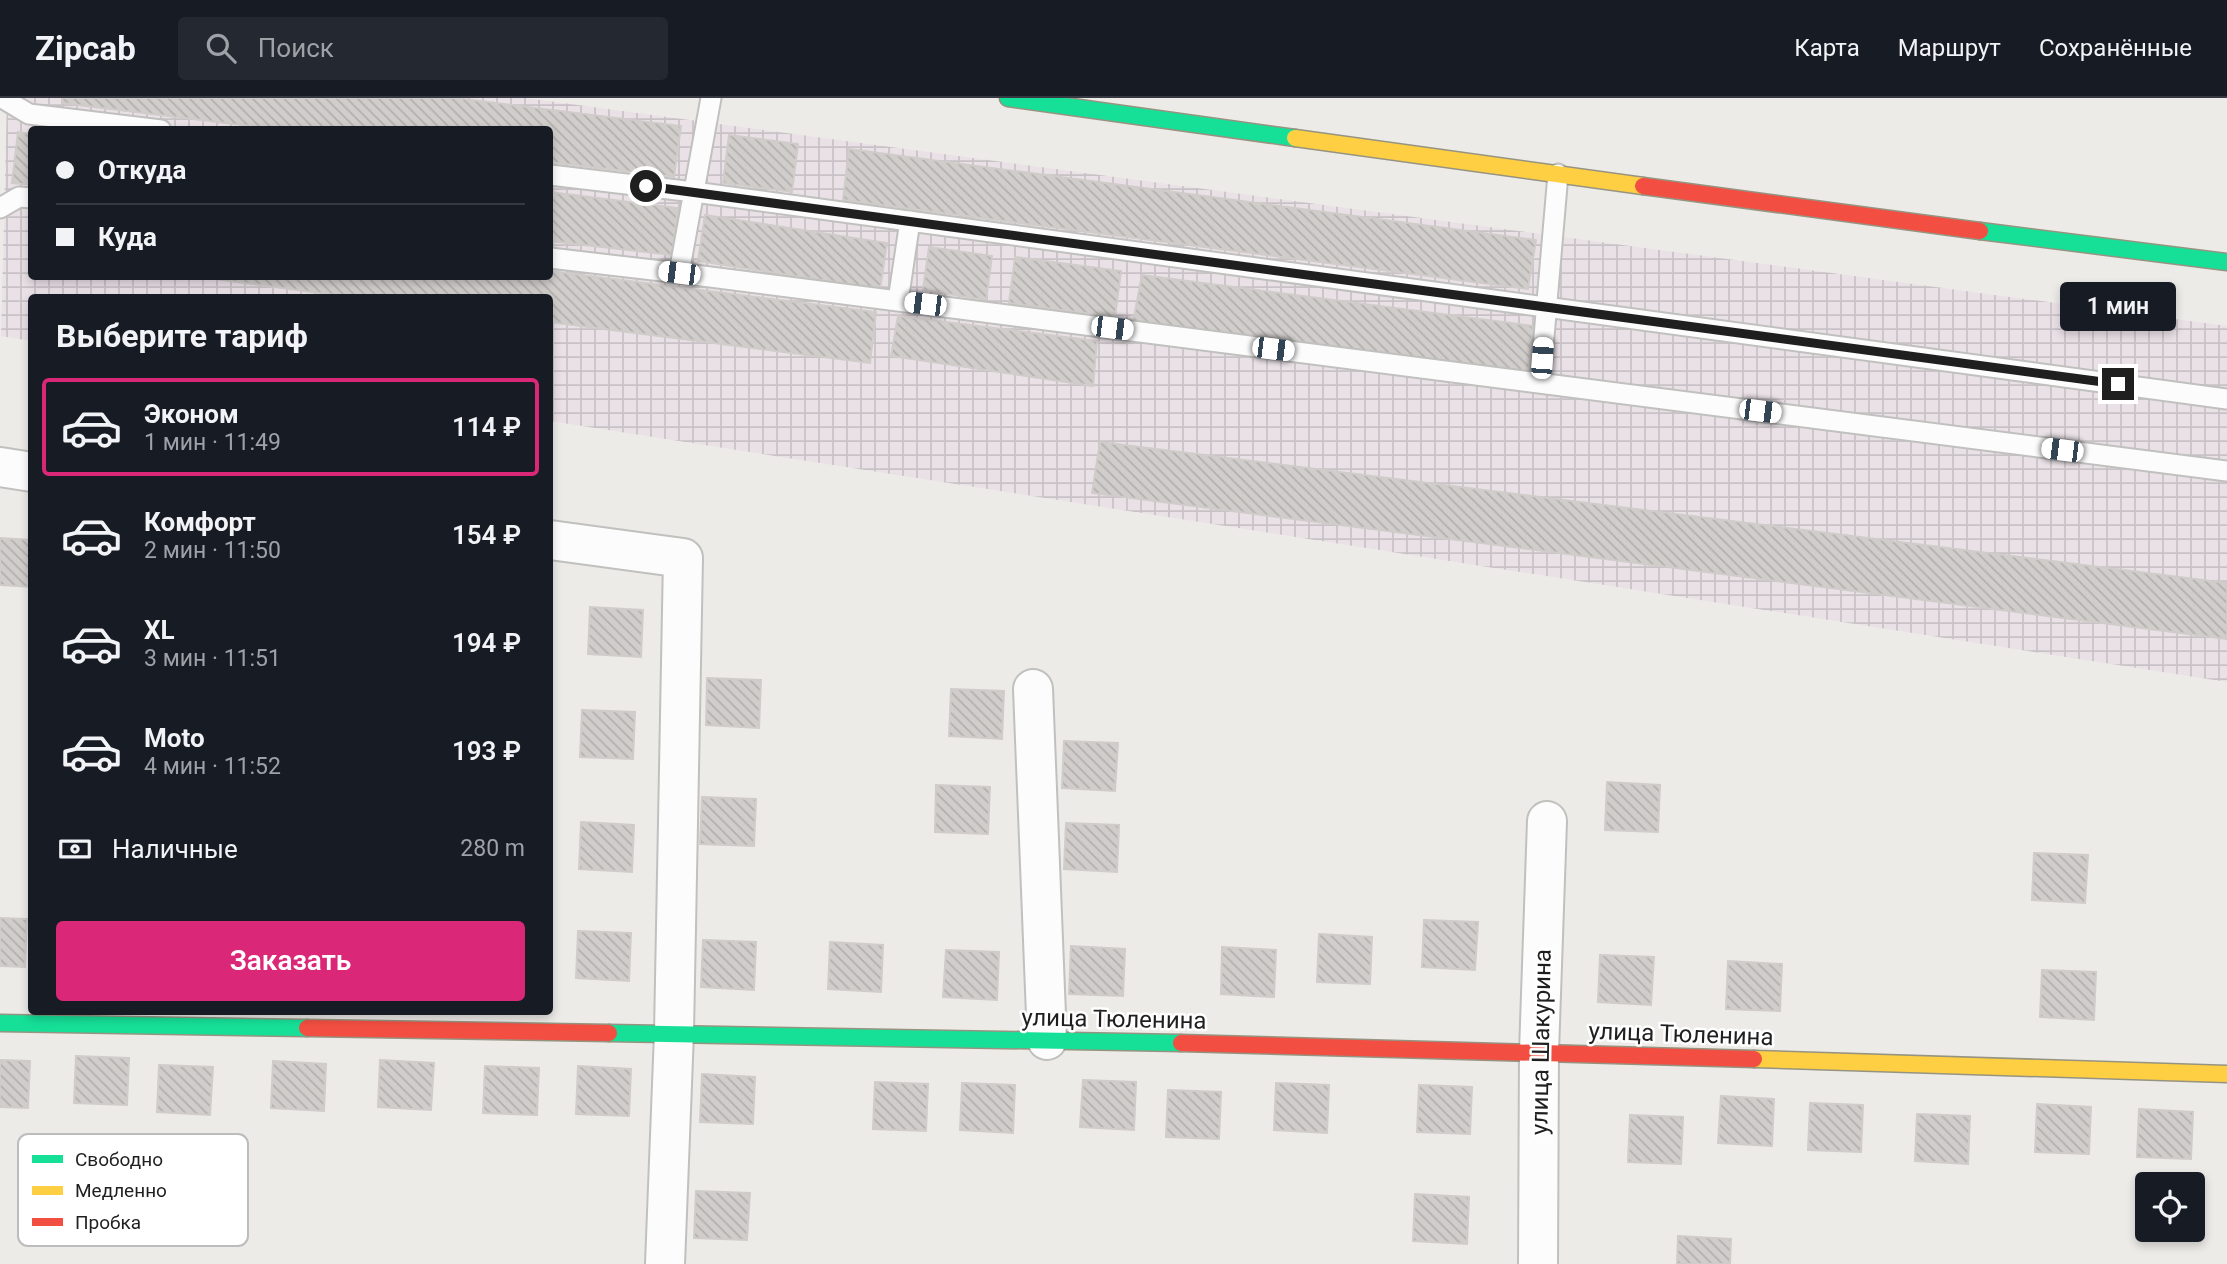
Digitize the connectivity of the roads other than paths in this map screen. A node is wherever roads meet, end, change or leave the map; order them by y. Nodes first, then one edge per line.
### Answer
1 (2, 98) edge
2 (711, 98) edge
3 (1008, 98) edge
4 (128, 126) edge
5 (1558, 174) junction
6 (553, 175) edge
7 (694, 192) junction
8 (28, 198) edge
9 (0, 208) edge
10 (910, 221) junction
11 (553, 258) edge
12 (2227, 262) edge
13 (679, 273) junction
14 (898, 301) junction
15 (1546, 307) junction
16 (1540, 383) junction
17 (2227, 399) edge
18 (0, 467) edge
19 (28, 471) edge
20 (2227, 471) edge
21 (553, 540) edge
22 (1033, 689) dead end
23 (1547, 821) dead end
24 (205, 1019) edge
25 (0, 1023) edge
26 (674, 1033) junction
27 (1047, 1040) junction
28 (1539, 1052) junction
29 (2227, 1074) edge
30 (665, 1264) edge
31 (1538, 1264) edge

1 - 4 lane
2 - 7 lane
3 - 5 street
5 - 12 street
5 - 15 lane
6 - 7 lane
7 - 10 lane
7 - 13 lane
8 - 9 lane
10 - 14 lane
10 - 15 lane
11 - 13 lane
13 - 14 lane
14 - 16 lane
15 - 16 lane
15 - 17 lane
16 - 20 lane
18 - 19 street
21 - 26 street
22 - 27 street
23 - 28 street, улица Шакурина
24 - 25 street, улица Тюленина
24 - 26 street, улица Тюленина
26 - 27 street, улица Тюленина
26 - 30 street
27 - 28 street, улица Тюленина
28 - 29 street, улица Тюленина
28 - 31 street, улица Шакурина

